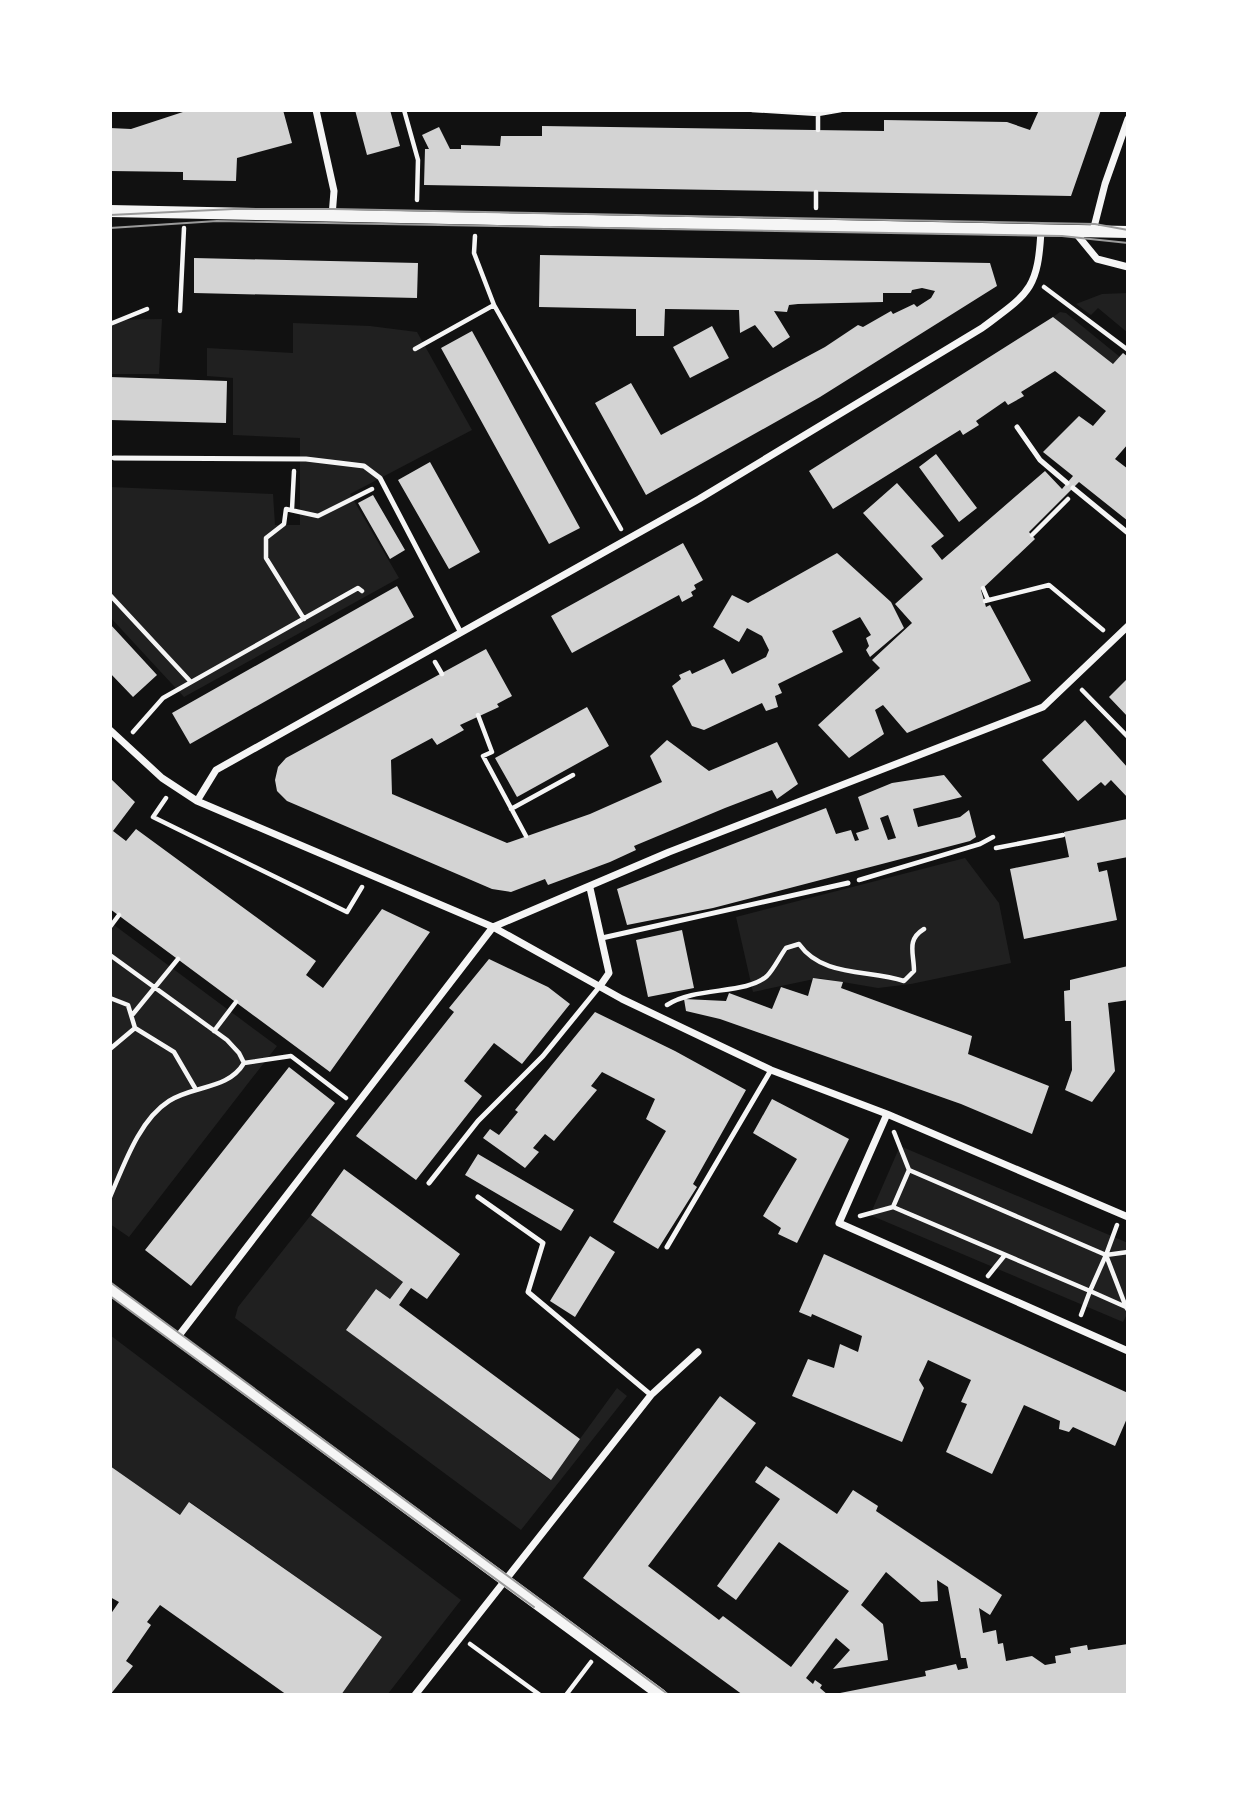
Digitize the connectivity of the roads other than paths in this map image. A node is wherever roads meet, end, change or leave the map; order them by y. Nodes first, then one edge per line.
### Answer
1 (316, 110) edge
2 (1128, 119) edge
3 (110, 211) edge
4 (332, 216) junction
5 (1041, 229) junction
6 (1073, 230) junction
7 (1093, 231) junction
8 (1128, 232) edge
9 (1128, 267) edge
10 (1017, 427) dead end
11 (114, 458) dead end
12 (1067, 483) dead end
13 (1075, 490) road end
14 (1128, 533) edge
15 (1128, 626) edge
16 (460, 631) junction
17 (110, 730) edge
18 (197, 801) junction
19 (848, 883) road end
20 (590, 888) junction
21 (492, 928) junction
22 (602, 938) junction
23 (600, 986) junction
24 (771, 1070) junction
25 (887, 1114) junction
26 (429, 1183) dead end
27 (478, 1197) dead end
28 (1124, 1216) edge
29 (667, 1247) dead end
30 (110, 1289) edge
31 (177, 1338) junction
32 (1128, 1351) edge
33 (698, 1352) dead end
34 (652, 1395) junction
35 (506, 1580) junction
36 (415, 1695) edge
37 (661, 1695) edge

1 - 4 street
2 - 7 street
3 - 4 street
4 - 5 street
5 - 6 street
5 - 16 street
6 - 7 street
6 - 9 street
7 - 8 street
10 - 12 lane
11 - 16 lane
13 - 14 lane
15 - 20 street
16 - 18 street
17 - 18 street
18 - 21 street
19 - 22 lane
20 - 21 street
20 - 22 street
21 - 23 street
21 - 31 street
22 - 23 street
23 - 24 street
23 - 26 lane
24 - 25 street
24 - 29 lane
25 - 28 street
25 - 32 street
27 - 34 lane
30 - 31 street
31 - 35 street
33 - 34 street
34 - 35 street
35 - 36 street
35 - 37 street

